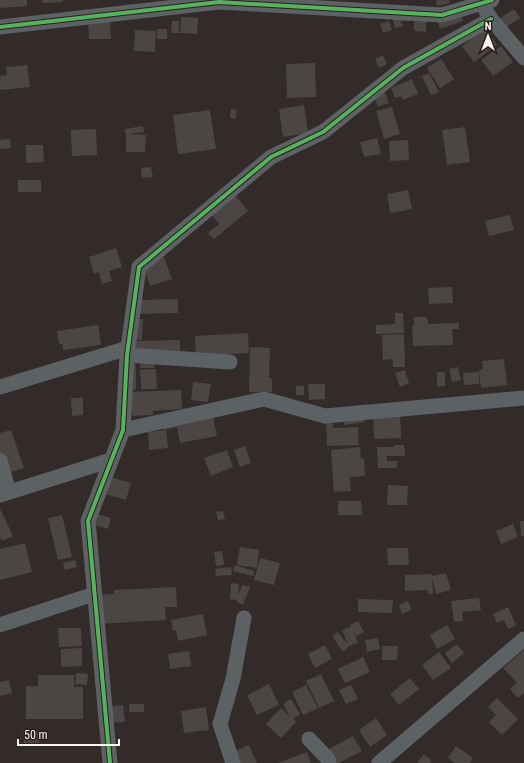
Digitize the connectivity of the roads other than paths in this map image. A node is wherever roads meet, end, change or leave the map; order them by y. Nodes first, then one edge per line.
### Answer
1 (484, 1) edge
2 (491, 19) junction
3 (0, 27) edge
4 (524, 58) edge
5 (127, 352) junction
6 (230, 362) dead end
7 (0, 387) edge
8 (524, 398) edge
9 (123, 430) junction
10 (0, 460) edge
11 (111, 460) junction
12 (4, 493) edge
13 (94, 594) junction
14 (244, 618) dead end
15 (0, 625) edge
16 (524, 639) edge
17 (309, 739) dead end
18 (110, 763) edge
19 (233, 763) edge
20 (329, 763) edge
21 (379, 763) edge

1 - 2 street
1 - 3 street
2 - 4 street
2 - 5 street
5 - 6 street
5 - 7 street
5 - 9 street
8 - 9 street
9 - 11 street
10 - 12 street
11 - 12 street
11 - 13 street
13 - 15 street
13 - 18 street
14 - 19 street
16 - 21 street
17 - 20 street

